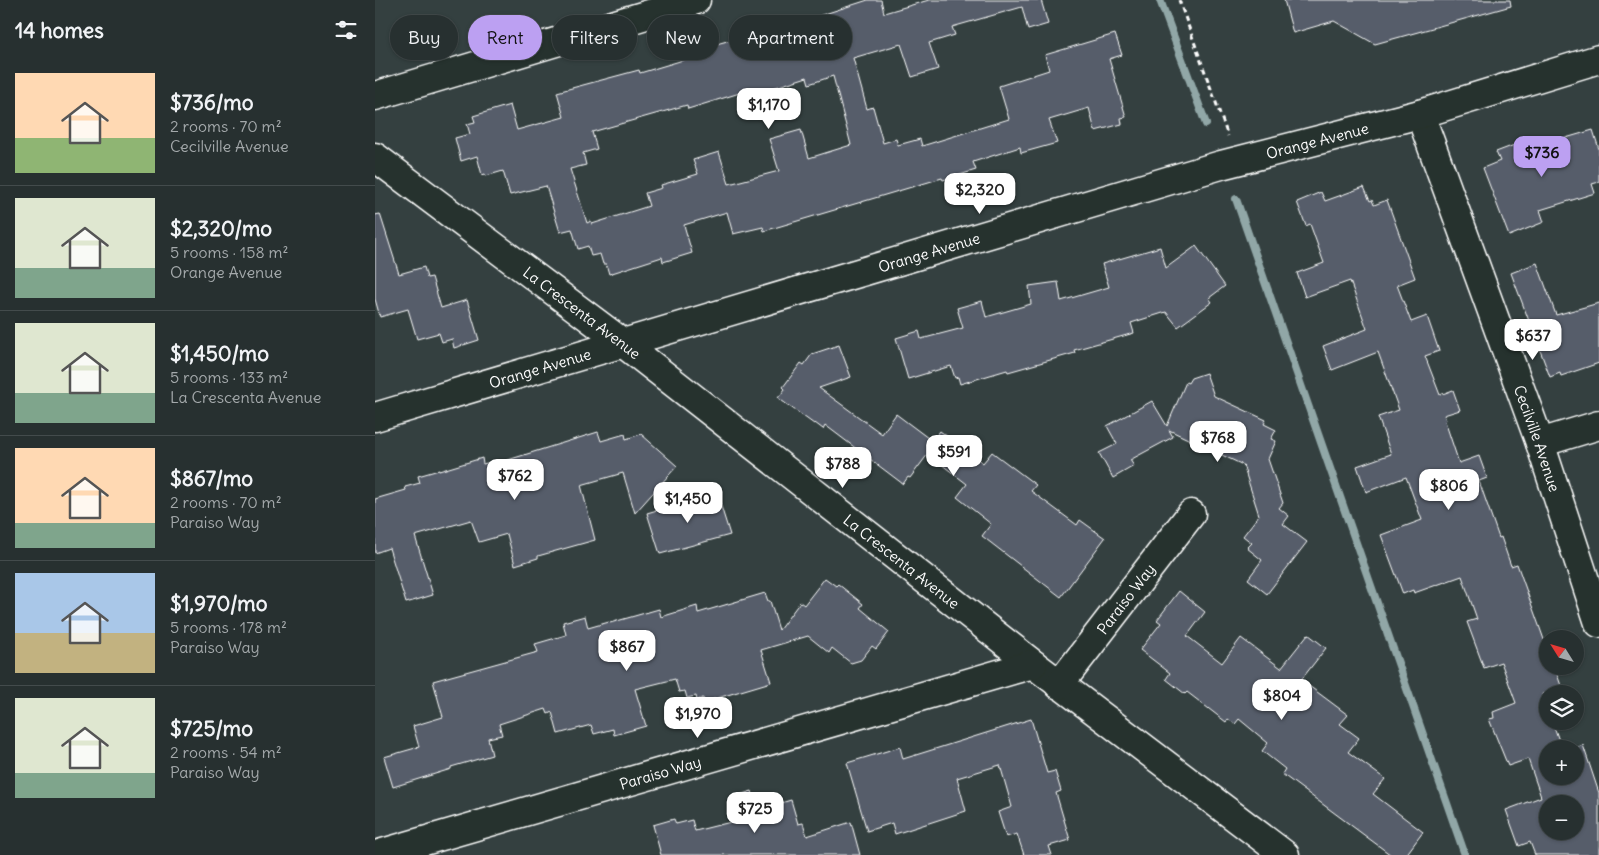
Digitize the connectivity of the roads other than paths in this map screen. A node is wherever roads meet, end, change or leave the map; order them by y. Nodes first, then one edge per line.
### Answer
1 (696, 0) edge
2 (1599, 59) edge
3 (375, 96) edge
4 (1420, 114) junction
5 (375, 157) edge
6 (623, 344) junction
7 (375, 417) edge
8 (1599, 425) edge
9 (1540, 443) junction
10 (1191, 514) dead end
11 (1599, 623) edge
12 (1033, 664) junction
13 (1059, 685) junction
14 (376, 855) edge
15 (1285, 855) edge

1 - 3 street
2 - 4 street, Orange Avenue
4 - 6 street, Orange Avenue
4 - 9 street, Cecilville Avenue
5 - 6 street, La Crescenta Avenue
6 - 7 street, Orange Avenue
6 - 12 street, La Crescenta Avenue
8 - 9 street
9 - 11 street, Cecilville Avenue
10 - 13 street, Paraiso Way
12 - 13 street, La Crescenta Avenue
12 - 14 street, Paraiso Way
13 - 15 street, La Crescenta Avenue

